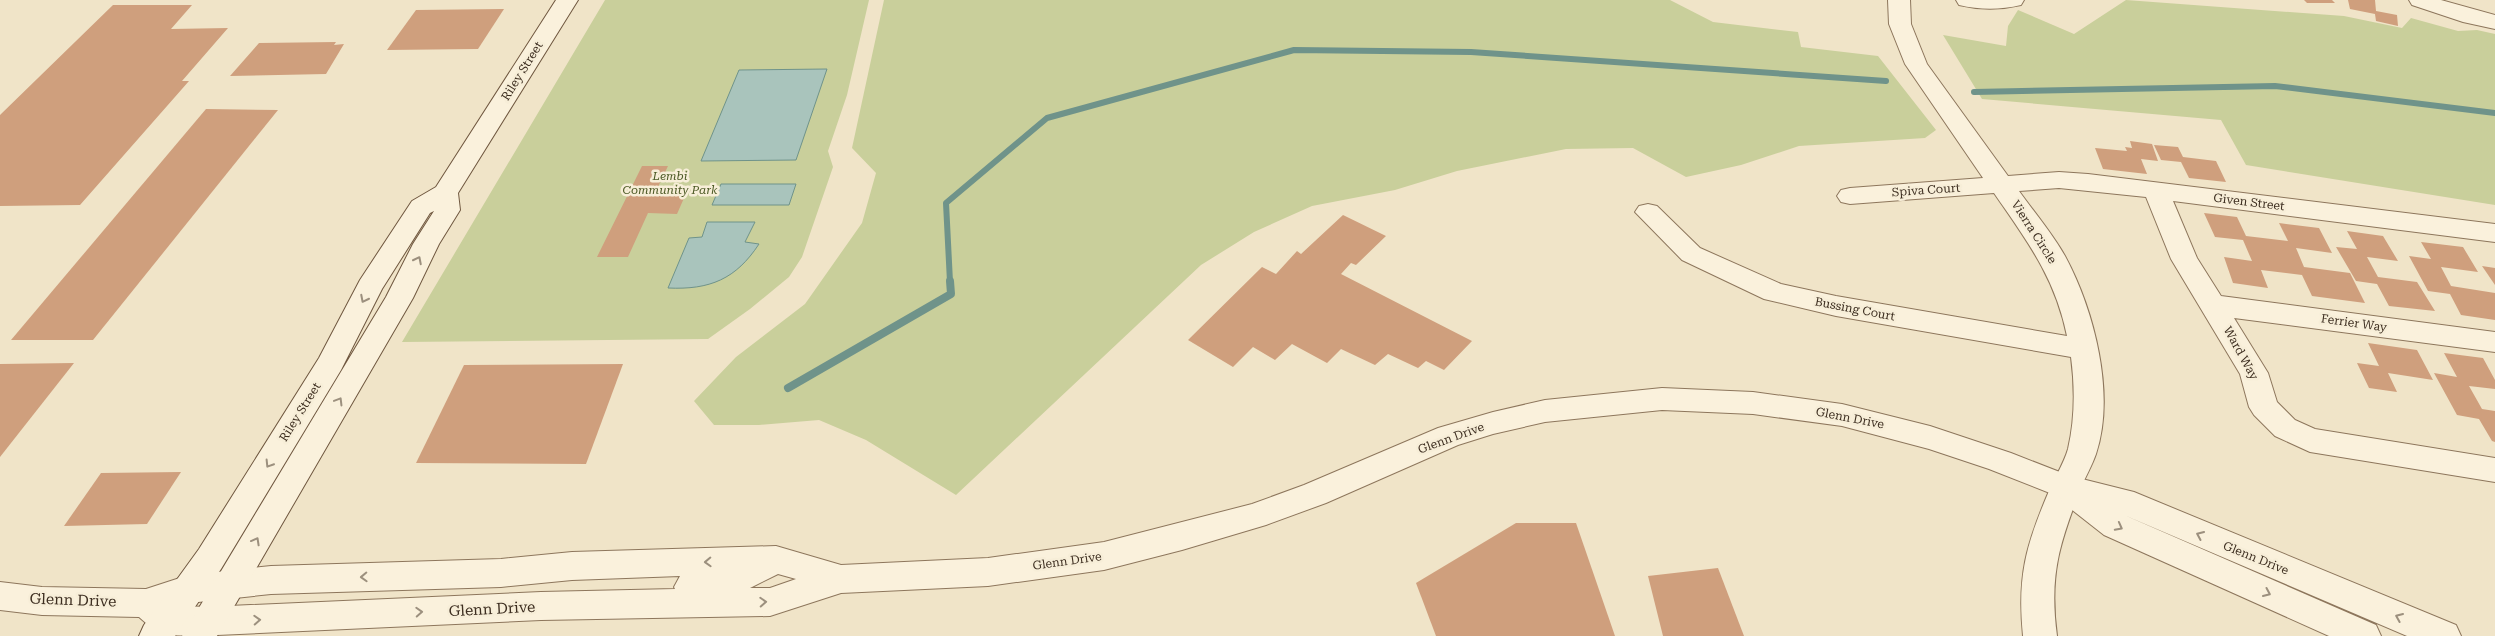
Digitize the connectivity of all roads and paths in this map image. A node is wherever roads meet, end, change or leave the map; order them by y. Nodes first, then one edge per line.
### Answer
1 (566, 0) edge
2 (1899, 0) edge
3 (1967, 0) edge
4 (2013, 0) edge
5 (2420, 0) edge
6 (2495, 22) edge
7 (2003, 184) junction
8 (2156, 191) junction
9 (445, 193) junction
10 (1850, 196) dead end
11 (1648, 212) dead end
12 (2495, 233) edge
13 (2213, 305) junction
14 (2495, 342) edge
15 (2086, 350) junction
16 (2495, 470) edge
17 (2066, 488) junction
18 (776, 560) junction
19 (841, 579) junction
20 (232, 584) junction
21 (188, 589) junction
22 (0, 596) edge
23 (607, 605) junction
24 (156, 620) edge
25 (204, 629) edge
26 (2040, 636) edge
27 (2364, 636) edge
28 (2444, 636) edge

1 - 9 street, Riley Street
2 - 7 street, Vierra Circle
3 - 4 street
5 - 6 street
7 - 8 street, Given Street
7 - 10 street, Spiva Court
7 - 15 street, Vierra Circle
8 - 12 street, Given Street
8 - 13 street, Ward Way
20 -> 9 street, Riley Street
9 -> 21 street, Riley Street
11 - 15 street, Bussing Court
13 - 14 street, Ferrier Way
13 - 16 street, Ward Way
15 - 17 street, Vierra Circle
17 - 19 street, Glenn Drive
17 - 26 street, Vierra Circle
17 -> 27 street, Glenn Drive
28 -> 17 street, Glenn Drive
18 - 19 street, Glenn Drive
18 -> 20 street, Glenn Drive
18 - 23 street
23 -> 19 street, Glenn Drive
20 - 21 street, Glenn Drive
20 - 25 street, Riley Street
21 - 24 street, Riley Street
22 - 24 street, Glenn Drive
25 -> 23 street, Glenn Drive
24 - 25 street, Glenn Drive

